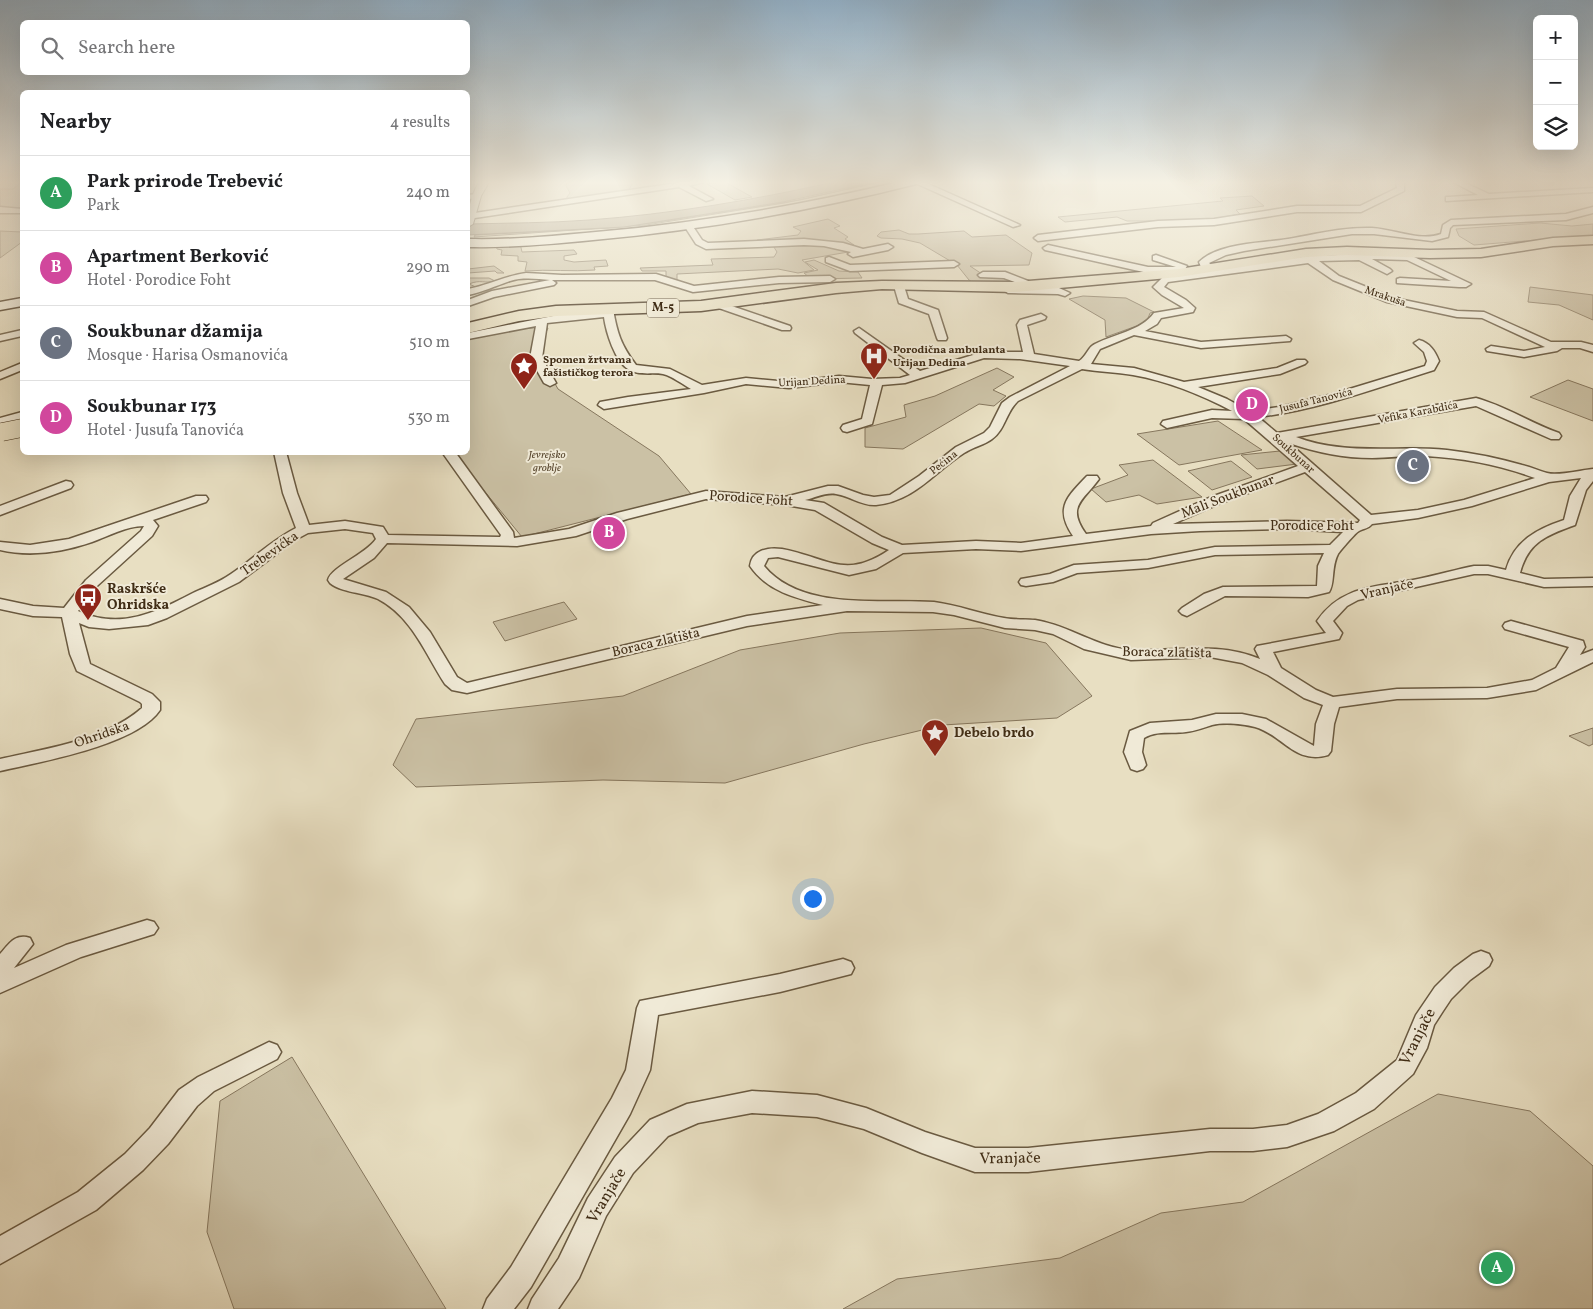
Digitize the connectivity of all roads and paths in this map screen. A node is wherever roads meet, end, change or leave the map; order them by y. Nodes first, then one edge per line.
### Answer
1 (701, 243) edge
2 (785, 243) edge
3 (826, 243) edge
4 (1280, 243) edge
5 (1546, 243) edge
6 (888, 247) dead end
7 (1048, 248) dead end
8 (862, 252) junction
9 (1332, 254) junction
10 (1360, 256) junction
11 (1156, 258) dead end
12 (1309, 259) junction
13 (954, 264) dead end
14 (1208, 265) junction
15 (1185, 272) junction
16 (1387, 272) dead end
17 (983, 274) dead end
18 (562, 278) junction
19 (830, 279) dead end
20 (1400, 281) dead end
21 (899, 286) junction
22 (1032, 286) junction
23 (961, 287) junction
24 (470, 292) edge
25 (1065, 293) dead end
26 (20, 302) edge
27 (470, 302) edge
28 (717, 304) junction
29 (0, 306) edge
30 (608, 311) junction
31 (1041, 317) dead end
32 (542, 321) junction
33 (470, 328) edge
34 (786, 328) dead end
35 (859, 331) dead end
36 (1134, 332) junction
37 (20, 333) edge
38 (470, 336) edge
39 (0, 338) edge
40 (942, 338) dead end
41 (1286, 339) dead end
42 (1419, 343) dead end
43 (1556, 346) junction
44 (1491, 349) dead end
45 (1593, 349) edge
46 (1030, 356) junction
47 (1301, 362) dead end
48 (20, 365) edge
49 (1081, 365) junction
50 (20, 366) edge
51 (0, 367) edge
52 (0, 376) edge
53 (919, 376) junction
54 (878, 382) junction
55 (550, 384) dead end
56 (1183, 386) junction
57 (706, 389) junction
58 (604, 405) dead end
59 (1247, 415) junction
60 (1167, 424) dead end
61 (847, 428) dead end
62 (1555, 436) dead end
63 (1278, 437) junction
64 (281, 455) edge
65 (450, 455) edge
66 (1307, 467) junction
67 (1593, 474) edge
68 (1092, 478) dead end
69 (1548, 478) junction
70 (66, 485) dead end
71 (201, 499) dead end
72 (786, 501) junction
73 (0, 511) edge
74 (1368, 520) junction
75 (136, 522) junction
76 (1200, 527) junction
77 (1354, 528) junction
78 (304, 530) junction
79 (1152, 530) junction
80 (383, 539) junction
81 (1082, 540) junction
82 (506, 542) junction
83 (0, 546) edge
84 (900, 549) junction
85 (1333, 549) junction
86 (1216, 550) junction
87 (1512, 575) junction
88 (1026, 582) dead end
89 (1593, 582) edge
90 (1308, 592) junction
91 (0, 604) edge
92 (848, 606) junction
93 (1336, 608) junction
94 (1187, 611) dead end
95 (69, 613) junction
96 (1511, 626) dead end
97 (1593, 655) edge
98 (1274, 671) junction
99 (1557, 675) junction
100 (1546, 695) dead end
101 (1332, 702) junction
102 (0, 765) edge
103 (1137, 765) dead end
104 (147, 928) dead end
105 (22, 944) dead end
106 (1481, 960) dead end
107 (843, 968) dead end
108 (0, 969) edge
109 (0, 984) edge
110 (269, 1052) dead end
111 (0, 1250) edge
112 (497, 1309) edge
113 (542, 1309) edge

1 - 2 street
3 - 8 street
4 - 14 street
5 - 9 main road, M-5
6 - 8 street
7 - 15 street
8 - 13 street
9 - 10 street
9 - 12 street
9 - 14 main road, M-5
10 - 16 street
10 - 20 street
11 - 15 street
12 - 15 street
12 - 43 street, Mrakuša
14 - 15 main road, M-5
15 - 22 main road, M-5
15 - 36 street
17 - 22 street
18 - 19 street
18 - 24 street
18 - 27 street
21 - 23 main road, M-5
21 - 28 main road, M-5
21 - 40 street
22 - 23 main road, M-5
23 - 25 street
26 - 29 main road
28 - 30 main road, M-5
28 - 34 street
30 - 32 street
30 - 33 main road, M-5
30 - 57 street, Urijan Dedina
31 - 46 street
32 - 38 street
32 - 55 street
35 - 53 street
36 - 41 street
36 - 49 street
37 - 39 street
42 - 59 street, Jusufa Tanovića
43 - 44 street
43 - 45 street, Mrakuša
46 - 49 street, Urijan Dedina
46 - 53 street, Urijan Dedina
47 - 56 street, Soukbunar
48 - 51 street
49 - 56 street, Soukbunar
49 - 72 street, Pećina
50 - 52 street
53 - 54 street, Urijan Dedina
54 - 57 street, Urijan Dedina
54 - 61 street
56 - 59 street, Soukbunar
57 - 58 street
59 - 60 street, Jusufa Tanovića
59 - 63 street, Soukbunar
62 - 63 street, Vefika Karabdića
63 - 66 street, Soukbunar
63 - 69 street
64 - 78 street
65 - 82 street
66 - 74 street, Soukbunar
66 - 79 street, Mali Soukbunar
67 - 69 street, Porodice Foht
67 - 87 street
68 - 81 street
69 - 74 street, Porodice Foht
70 - 73 street
71 - 75 street
72 - 82 street, Porodice Foht
72 - 84 street, Porodice Foht
74 - 77 street, Porodice Foht
75 - 83 street
75 - 95 street
76 - 77 street, Porodice Foht
76 - 79 street, Porodice Foht
76 - 86 street
77 - 85 street
78 - 80 street, Trebevićka
78 - 95 street, Trebevićka
79 - 81 street, Porodice Foht
80 - 82 street, Porodice Foht
80 - 92 street, Boraca zlatišta
81 - 84 street, Porodice Foht
84 - 92 street, Boraca zlatišta
85 - 86 street
85 - 90 street
86 - 88 street
87 - 89 street, Vranjače
87 - 93 street, Vranjače
90 - 93 street
90 - 94 street
91 - 95 street, Trebevićka
92 - 98 street, Boraca zlatišta
93 - 98 street
95 - 102 street, Ohridska
96 - 99 street
97 - 99 street, Boraca zlatišta
98 - 101 street, Boraca zlatišta
99 - 100 street
99 - 101 street, Boraca zlatišta
101 - 103 street
104 - 109 street
105 - 108 street
106 - 113 street, Vranjače
107 - 112 street
110 - 111 street

